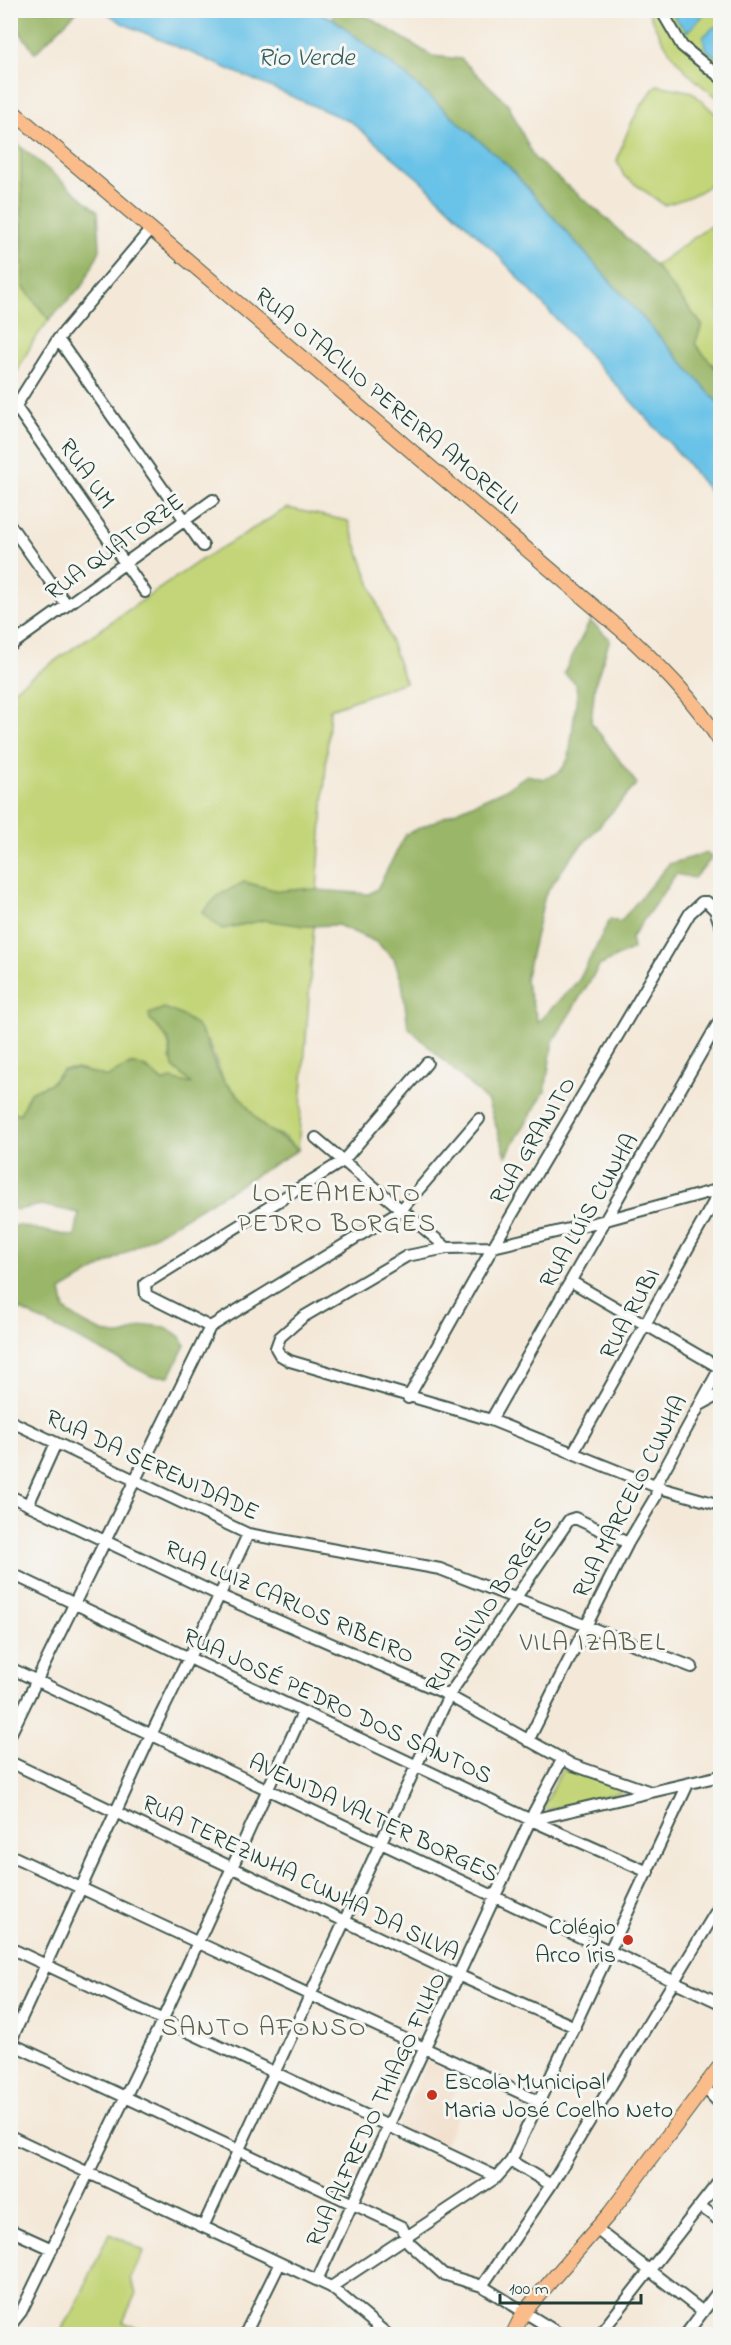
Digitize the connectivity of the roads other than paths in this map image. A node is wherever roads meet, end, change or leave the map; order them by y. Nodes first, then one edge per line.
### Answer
1 (661, 10) edge
2 (720, 77) edge
3 (10, 109) edge
4 (151, 230) junction
5 (58, 339) junction
6 (13, 411) edge
7 (213, 501) dead end
8 (185, 521) junction
9 (10, 525) edge
10 (203, 546) dead end
11 (126, 564) junction
12 (145, 592) dead end
13 (67, 605) junction
14 (10, 646) edge
15 (720, 741) edge
16 (720, 924) edge
17 (720, 1020) edge
18 (427, 1063) dead end
19 (479, 1119) dead end
20 (316, 1138) dead end
21 (343, 1161) junction
22 (720, 1190) edge
23 (401, 1210) junction
24 (606, 1220) junction
25 (493, 1247) junction
26 (447, 1248) junction
27 (572, 1282) junction
28 (647, 1326) junction
29 (210, 1328) junction
30 (720, 1368) edge
31 (720, 1394) edge
32 (408, 1398) junction
33 (700, 1405) junction
34 (491, 1420) junction
35 (10, 1421) edge
36 (56, 1443) junction
37 (573, 1454) junction
38 (135, 1478) junction
39 (657, 1487) junction
40 (10, 1497) edge
41 (28, 1505) junction
42 (720, 1505) edge
43 (248, 1534) junction
44 (105, 1541) junction
45 (628, 1543) junction
46 (10, 1573) edge
47 (221, 1596) junction
48 (514, 1596) junction
49 (74, 1603) junction
50 (586, 1625) junction
51 (190, 1658) junction
52 (692, 1667) dead end
53 (10, 1668) edge
54 (36, 1680) junction
55 (449, 1695) junction
56 (303, 1712) junction
57 (152, 1734) junction
58 (10, 1735) edge
59 (528, 1741) junction
60 (562, 1760) junction
61 (10, 1762) edge
62 (418, 1765) junction
63 (720, 1776) edge
64 (688, 1784) junction
65 (268, 1790) junction
66 (648, 1791) junction
67 (117, 1812) junction
68 (531, 1820) junction
69 (381, 1842) junction
70 (10, 1855) edge
71 (233, 1866) junction
72 (648, 1872) junction
73 (80, 1887) junction
74 (496, 1898) junction
75 (720, 1905) edge
76 (345, 1920) junction
77 (196, 1943) junction
78 (10, 1948) edge
79 (610, 1951) junction
80 (46, 1964) junction
81 (460, 1976) junction
82 (675, 1982) junction
83 (310, 1996) junction
84 (720, 2003) edge
85 (162, 2021) junction
86 (575, 2027) junction
87 (10, 2043) edge
88 (426, 2050) junction
89 (720, 2066) edge
90 (273, 2073) junction
91 (704, 2086) junction
92 (124, 2097) junction
93 (538, 2101) junction
94 (720, 2104) edge
95 (389, 2127) junction
96 (10, 2136) edge
97 (238, 2148) junction
98 (511, 2161) junction
99 (89, 2173) junction
100 (498, 2177) junction
101 (720, 2180) edge
102 (551, 2185) junction
103 (352, 2203) junction
104 (700, 2206) junction
105 (720, 2221) edge
106 (203, 2227) junction
107 (596, 2229) junction
108 (10, 2230) edge
109 (407, 2236) junction
110 (52, 2249) junction
111 (280, 2263) junction
112 (649, 2271) junction
113 (317, 2280) junction
114 (482, 2286) junction
115 (331, 2287) junction
116 (720, 2289) edge
117 (524, 2312) junction
118 (703, 2312) junction
119 (11, 2325) edge
120 (245, 2334) edge
121 (387, 2334) edge
122 (513, 2334) edge
123 (560, 2334) edge
124 (600, 2334) edge
125 (686, 2334) edge

1 - 2 street
3 - 4 main road, RUA OTACILIO PEREIRA AMORELLI
4 - 5 street
4 - 15 main road, RUA OTACILIO PEREIRA AMORELLI
5 - 6 street
5 - 8 street
6 - 11 street, RUA UM
7 - 8 street, RUA QUATORZE
8 - 10 street
8 - 11 street, RUA QUATORZE
9 - 13 street
11 - 12 street, RUA UM
11 - 13 street, RUA QUATORZE
13 - 14 street, RUA QUATORZE
16 - 25 street, RUA GRANITO
17 - 24 street, RUA LUÍS CUNHA
18 - 21 street
19 - 23 street
20 - 21 street
21 - 23 street
21 - 29 street
22 - 24 street
22 - 28 street, RUA RUBI
23 - 26 street
23 - 29 street
24 - 25 street
24 - 27 street, RUA LUÍS CUNHA
25 - 26 street
25 - 32 street, RUA GRANITO
26 - 32 street
27 - 28 street
27 - 34 street, RUA LUÍS CUNHA
28 - 30 street
28 - 37 street, RUA RUBI
29 - 38 street
30 - 33 street, RUA MARCELO CUNHA
31 - 33 street
32 - 34 street
33 - 39 street, RUA MARCELO CUNHA
34 - 37 street
35 - 36 street, RUA DA SERENIDADE
36 - 38 street, RUA DA SERENIDADE
36 - 41 street
37 - 39 street
38 - 43 street, RUA DA SERENIDADE
38 - 44 street
39 - 42 street
39 - 45 street, RUA MARCELO CUNHA
40 - 41 street, RUA LUIZ CARLOS RIBEIRO
41 - 44 street, RUA LUIZ CARLOS RIBEIRO
43 - 47 street
43 - 48 street, RUA DA SERENIDADE
44 - 47 street, RUA LUIZ CARLOS RIBEIRO
44 - 49 street
45 - 48 street, RUA SÍLVIO BORGES
45 - 50 street, RUA MARCELO CUNHA
46 - 49 street, RUA JOSÉ PEDRO DOS SANTOS
47 - 51 street
47 - 55 street, RUA LUIZ CARLOS RIBEIRO
48 - 50 street, RUA DA SERENIDADE
48 - 55 street, RUA SÍLVIO BORGES
49 - 51 street, RUA JOSÉ PEDRO DOS SANTOS
49 - 54 street
50 - 52 street, RUA DA SERENIDADE
50 - 59 street, RUA MARCELO CUNHA
51 - 56 street, RUA JOSÉ PEDRO DOS SANTOS
51 - 57 street
53 - 54 street, AVENIDA VALTER BORGES
54 - 57 street, AVENIDA VALTER BORGES
54 - 58 street
55 - 59 street, RUA LUIZ CARLOS RIBEIRO
55 - 62 street, RUA SÍLVIO BORGES
56 - 62 street, RUA JOSÉ PEDRO DOS SANTOS
56 - 65 street
57 - 65 street, AVENIDA VALTER BORGES
57 - 67 street
59 - 60 street, RUA LUIZ CARLOS RIBEIRO
60 - 66 street, RUA LUIZ CARLOS RIBEIRO
60 - 68 street, RUA ALFREDO THIAGO FILHO
61 - 67 street, RUA TEREZINHA CUNHA DA SILVA
62 - 68 street, RUA JOSÉ PEDRO DOS SANTOS
62 - 69 street, RUA SÍLVIO BORGES
63 - 64 street
64 - 66 street
64 - 72 street
65 - 69 street, AVENIDA VALTER BORGES
65 - 71 street
66 - 68 street
67 - 71 street, RUA TEREZINHA CUNHA DA SILVA
67 - 73 street
68 - 72 street, RUA JOSÉ PEDRO DOS SANTOS
68 - 74 street, RUA ALFREDO THIAGO FILHO
69 - 74 street, AVENIDA VALTER BORGES
69 - 76 street, RUA SÍLVIO BORGES
70 - 73 street
71 - 76 street, RUA TEREZINHA CUNHA DA SILVA
71 - 77 street
72 - 79 street
73 - 77 street
73 - 80 street
74 - 79 street, AVENIDA VALTER BORGES
74 - 81 street, RUA ALFREDO THIAGO FILHO
75 - 82 street
76 - 81 street, RUA TEREZINHA CUNHA DA SILVA
76 - 83 street, RUA SÍLVIO BORGES
77 - 83 street
77 - 85 street
78 - 80 street
79 - 82 street, AVENIDA VALTER BORGES
79 - 86 street
80 - 85 street
80 - 87 street
81 - 86 street, RUA TEREZINHA CUNHA DA SILVA
81 - 88 street, RUA ALFREDO THIAGO FILHO
82 - 84 street, AVENIDA VALTER BORGES
82 - 102 street
83 - 88 street
83 - 90 street, RUA SÍLVIO BORGES
85 - 90 street
85 - 92 street
86 - 93 street
87 - 92 street
88 - 93 street
88 - 95 street, RUA ALFREDO THIAGO FILHO
89 - 91 main road
90 - 95 street
90 - 97 street, RUA SÍLVIO BORGES
91 - 94 street
91 - 107 main road
92 - 97 street
92 - 99 street
93 - 98 street
95 - 100 street
95 - 103 street, RUA ALFREDO THIAGO FILHO
96 - 99 street
97 - 103 street
97 - 106 street, RUA SÍLVIO BORGES
98 - 100 street
98 - 102 street
99 - 106 street
99 - 110 street
100 - 109 street
101 - 104 street
102 - 114 street
103 - 109 street
103 - 113 street, RUA ALFREDO THIAGO FILHO
104 - 105 street
104 - 112 street
106 - 111 street
107 - 112 street
107 - 117 main road
108 - 110 street
109 - 114 street
109 - 115 street
110 - 119 street
111 - 113 street
111 - 120 street
112 - 118 street
112 - 124 street
113 - 115 street
114 - 117 street
115 - 121 street
116 - 118 street
117 - 122 main road
117 - 123 street
118 - 125 street

